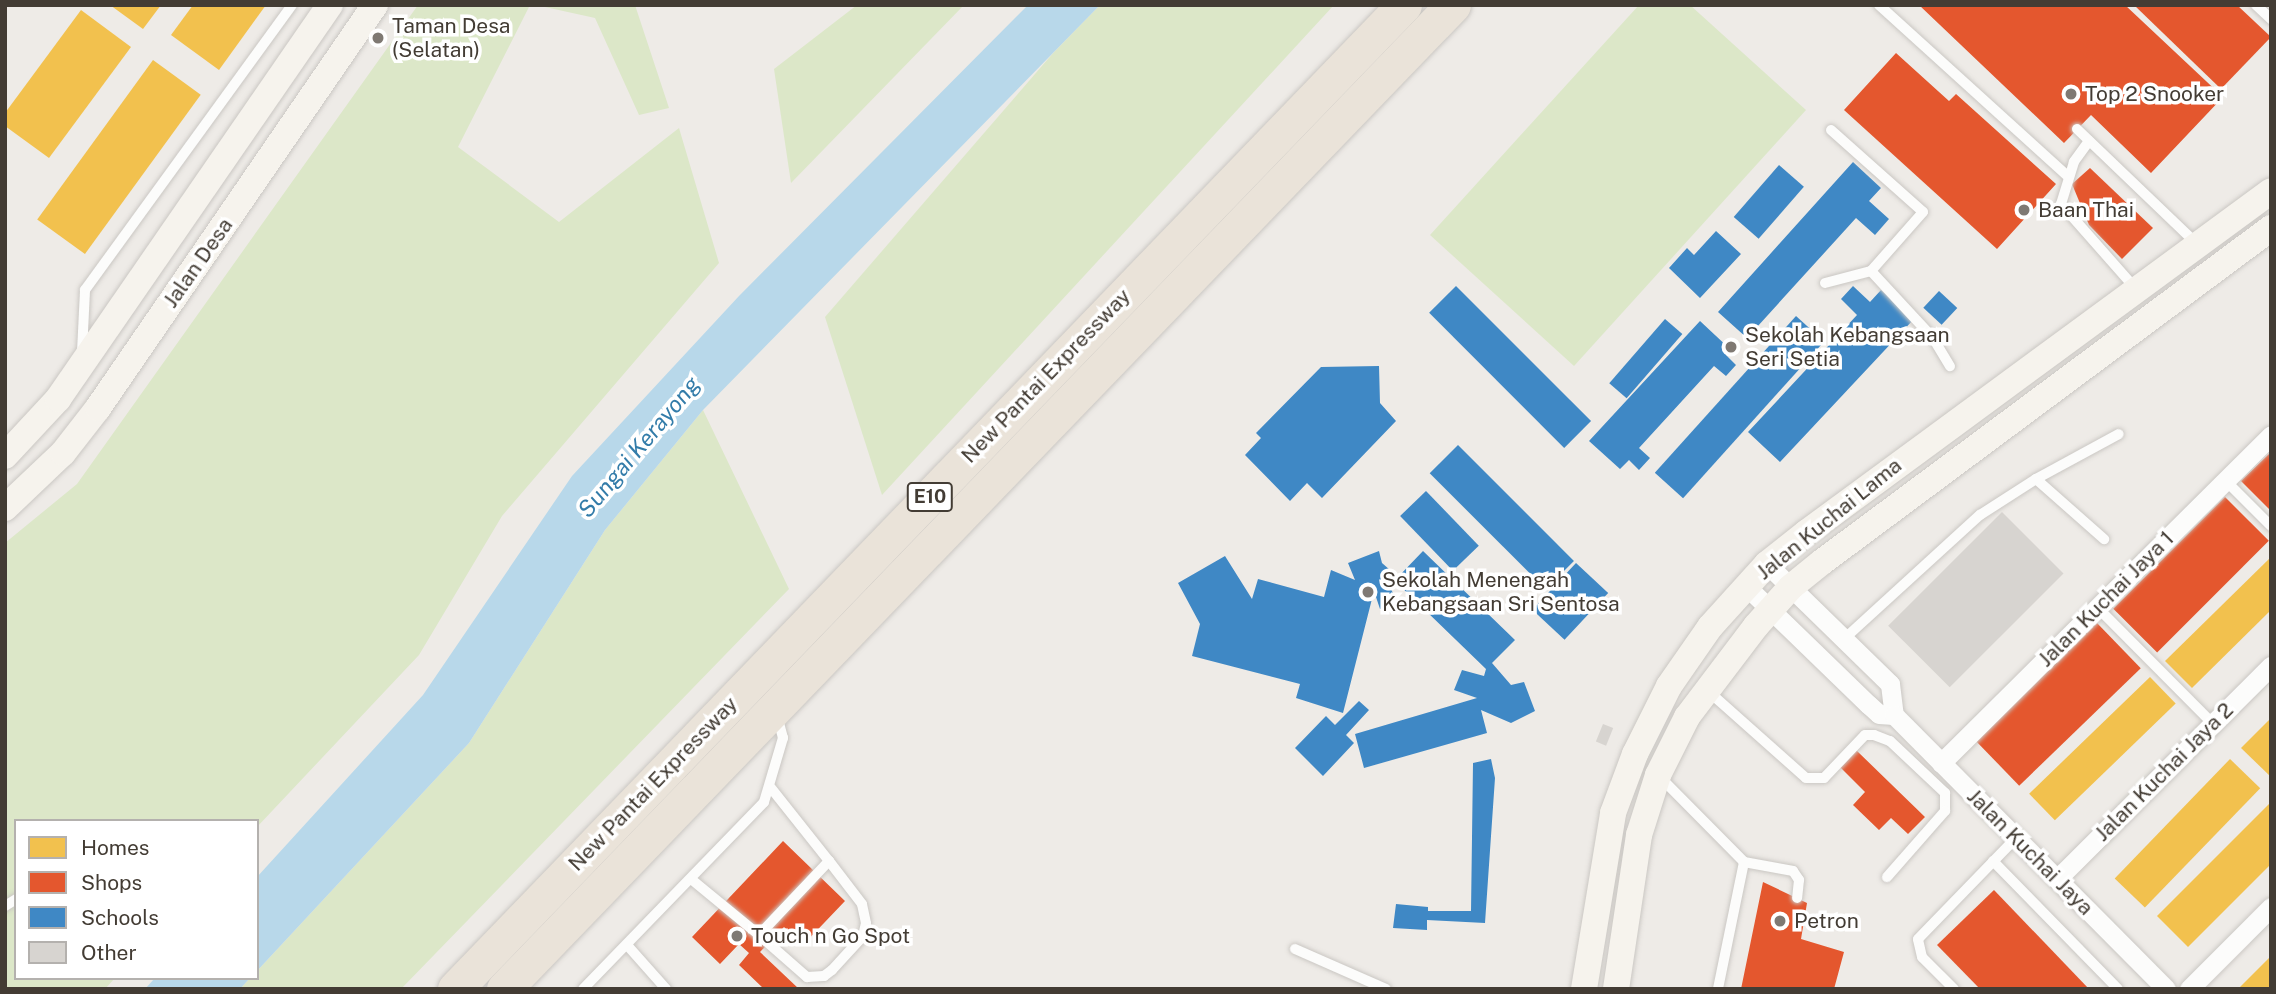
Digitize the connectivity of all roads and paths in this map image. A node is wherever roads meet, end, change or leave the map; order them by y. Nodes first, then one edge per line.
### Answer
1 (292, 5) edge
2 (330, 5) edge
3 (375, 5) edge
4 (1404, 5) edge
5 (1453, 5) edge
6 (1879, 5) edge
7 (2256, 5) edge
8 (2271, 19) edge
9 (2077, 129) dead end
10 (1831, 130) dead end
11 (2089, 141) junction
12 (2069, 177) junction
13 (2271, 191) edge
14 (2271, 228) edge
15 (2198, 246) junction
16 (1871, 271) junction
17 (1825, 283) dead end
18 (2138, 290) junction
19 (82, 363) junction
20 (1950, 366) dead end
21 (2119, 434) dead end
22 (2271, 435) edge
23 (5, 456) edge
24 (2036, 479) junction
25 (2225, 480) junction
26 (5, 508) edge
27 (2271, 526) edge
28 (2104, 539) dead end
29 (1767, 564) junction
30 (1746, 586) junction
31 (1791, 587) junction
32 (2098, 607) junction
33 (1771, 610) junction
34 (1844, 639) junction
35 (2271, 666) edge
36 (1706, 690) junction
37 (775, 708) junction
38 (1894, 715) junction
39 (2213, 724) junction
40 (1934, 769) junction
41 (1658, 775) junction
42 (771, 788) junction
43 (2016, 838) junction
44 (829, 861) junction
45 (1744, 862) junction
46 (1993, 862) junction
47 (1888, 877) dead end
48 (691, 879) junction
49 (2057, 879) junction
50 (1797, 898) dead end
51 (2271, 907) edge
52 (759, 934) junction
53 (626, 945) junction
54 (1295, 949) dead end
55 (455, 989) edge
56 (504, 989) edge
57 (583, 989) edge
58 (666, 989) edge
59 (1386, 989) edge
60 (1584, 989) edge
61 (1616, 989) edge
62 (1718, 989) edge
63 (1954, 989) edge
64 (2118, 989) edge
65 (2166, 989) edge
66 (2189, 989) edge

1 - 19 lane
2 - 19 main road, Jalan Desa
3 - 26 main road, Jalan Desa
4 - 55 highway, New Pantai Expressway / E10
5 - 37 highway, New Pantai Expressway / E10
6 - 12 lane
7 - 8 lane
9 - 11 lane
10 - 16 lane
11 - 12 lane
11 - 15 lane
12 - 18 lane
13 - 15 main road, Jalan Kuchai Lama
14 - 31 main road, Jalan Kuchai Lama
15 - 18 main road, Jalan Kuchai Lama
16 - 17 lane
16 - 20 lane
18 - 29 main road, Jalan Kuchai Lama
19 - 23 main road, Jalan Desa
21 - 24 lane
22 - 25 street, Jalan Kuchai Jaya 1
24 - 28 lane
24 - 34 lane
25 - 27 lane
25 - 32 street, Jalan Kuchai Jaya 1
29 - 30 main road, Jalan Kuchai Lama
29 - 31 street
30 - 33 street, Jalan Kuchai Jaya
30 - 60 main road, Jalan Kuchai Lama
31 - 33 main road, Jalan Kuchai Lama
31 - 34 street
32 - 39 lane
32 - 40 street, Jalan Kuchai Jaya 1
33 - 36 main road, Jalan Kuchai Lama
33 - 38 street, Jalan Kuchai Jaya
34 - 38 street
35 - 39 street, Jalan Kuchai Jaya 2
36 - 40 lane
36 - 41 main road, Jalan Kuchai Lama
37 - 42 lane
37 - 56 highway, New Pantai Expressway / E10
38 - 40 street, Jalan Kuchai Jaya
39 - 49 street, Jalan Kuchai Jaya 2
40 - 43 street, Jalan Kuchai Jaya
40 - 47 lane
41 - 45 lane
41 - 61 main road, Jalan Kuchai Lama
42 - 44 lane
42 - 48 lane
43 - 46 lane
43 - 49 street, Jalan Kuchai Jaya
44 - 52 lane
44 - 52 lane
45 - 50 lane
45 - 62 lane
46 - 63 lane
46 - 64 lane, Jalan Kuchai Jaya
48 - 52 lane
48 - 53 lane
49 - 65 street, Jalan Kuchai Jaya
51 - 66 street
53 - 57 lane
53 - 58 lane
54 - 59 lane

